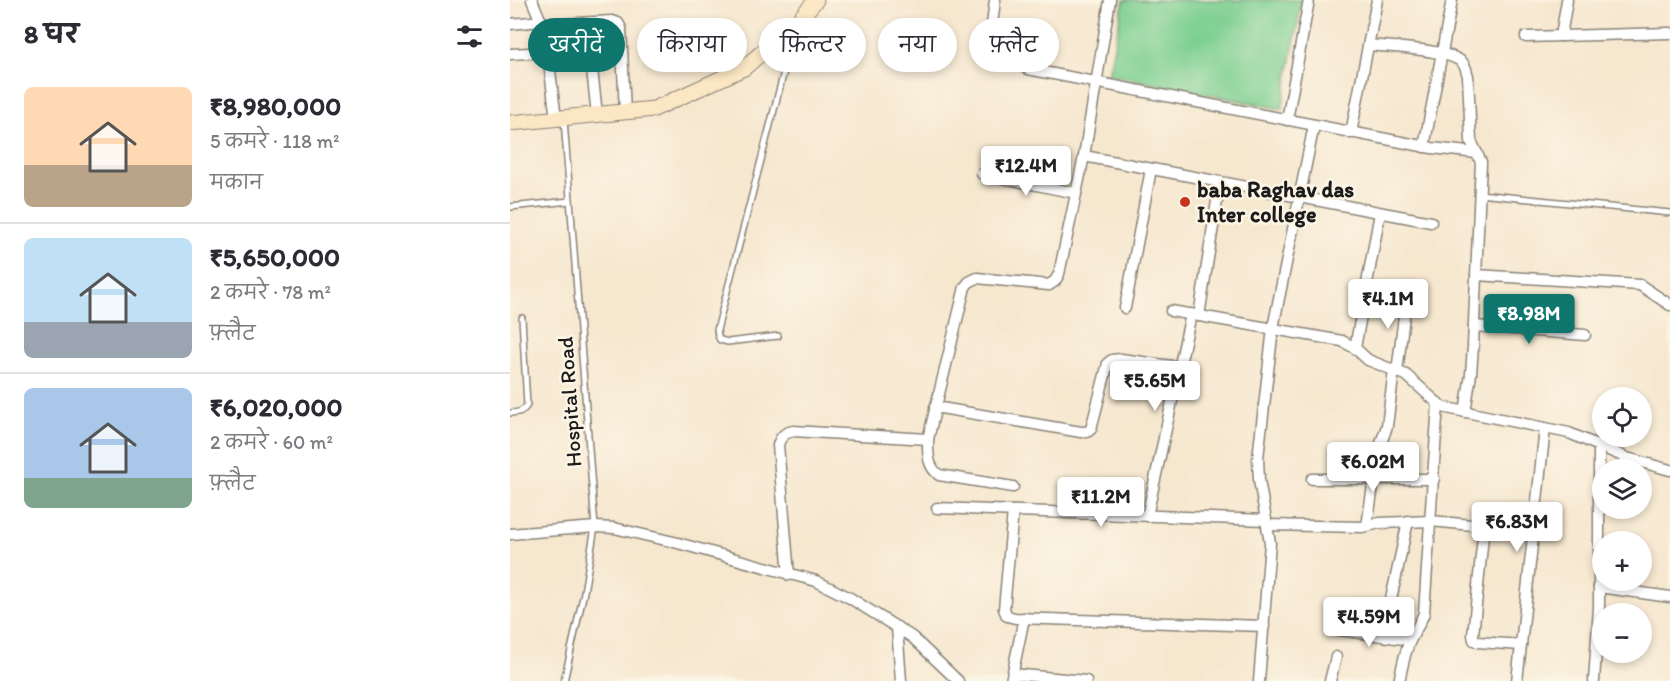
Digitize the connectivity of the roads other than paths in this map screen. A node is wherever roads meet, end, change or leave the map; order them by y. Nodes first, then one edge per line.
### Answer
1 (532, 0) edge
2 (816, 0) edge
3 (995, 0) edge
4 (1110, 0) edge
5 (1309, 0) edge
6 (1377, 0) edge
7 (1452, 0) edge
8 (1567, 0) edge
9 (540, 18) edge
10 (800, 18) edge
11 (528, 23) edge
12 (510, 24) edge
13 (1670, 33) edge
14 (1561, 36) junction
15 (1526, 37) dead end
16 (1368, 45) junction
17 (528, 53) edge
18 (1442, 53) junction
19 (510, 54) edge
20 (759, 55) edge
21 (552, 72) edge
22 (592, 72) edge
23 (623, 72) edge
24 (784, 72) edge
25 (1097, 82) junction
26 (625, 112) junction
27 (597, 115) junction
28 (560, 118) junction
29 (1287, 120) junction
30 (510, 123) edge
31 (1314, 125) junction
32 (1351, 132) junction
33 (1424, 147) junction
34 (1477, 153) junction
35 (1084, 156) junction
36 (1151, 169) junction
37 (982, 174) dead end
38 (1220, 182) junction
39 (1076, 193) junction
40 (1479, 194) junction
41 (1299, 198) junction
42 (570, 201) junction
43 (510, 207) edge
44 (1380, 213) junction
45 (1670, 213) edge
46 (1431, 222) dead end
47 (1476, 275) junction
48 (1407, 292) dead end
49 (1670, 305) edge
50 (1125, 308) dead end
51 (1171, 311) dead end
52 (1195, 315) junction
53 (522, 318) dead end
54 (1474, 327) junction
55 (1273, 328) junction
56 (1585, 335) dead end
57 (778, 336) dead end
58 (1355, 348) junction
59 (1179, 367) junction
60 (1395, 371) junction
61 (1438, 403) junction
62 (936, 407) junction
63 (1465, 412) junction
64 (510, 413) edge
65 (1545, 428) junction
66 (928, 439) junction
67 (1592, 443) edge
68 (1599, 447) edge
69 (1601, 447) edge
70 (1670, 470) edge
71 (1312, 479) dead end
72 (1373, 479) junction
73 (1434, 479) junction
74 (1013, 487) dead end
75 (937, 508) dead end
76 (1013, 511) junction
77 (1147, 516) junction
78 (1408, 521) junction
79 (1431, 521) junction
80 (1267, 523) junction
81 (1367, 526) junction
82 (1484, 526) junction
83 (596, 527) junction
84 (1534, 531) junction
85 (1599, 531) edge
86 (510, 534) edge
87 (789, 575) junction
88 (1599, 591) edge
89 (1627, 591) edge
90 (1670, 597) edge
91 (1024, 618) junction
92 (1264, 626) junction
93 (897, 627) junction
94 (1333, 629) dead end
95 (1383, 636) junction
96 (1410, 640) junction
97 (1521, 645) junction
98 (1336, 657) dead end
99 (1012, 678) edge
100 (564, 681) edge
101 (901, 681) edge
102 (958, 681) edge
103 (1086, 681) edge
104 (1259, 681) edge
105 (1330, 681) edge
106 (1399, 681) edge
107 (1517, 681) edge
108 (1594, 681) edge

1 - 9 street
2 - 10 main road
3 - 25 street
4 - 25 street
5 - 29 street
6 - 16 street
7 - 18 street
8 - 14 street
11 - 12 street
13 - 14 street
14 - 15 street
16 - 18 street
16 - 32 street
17 - 19 street
18 - 33 street
18 - 34 street
20 - 26 main road
21 - 28 street
22 - 27 street
23 - 26 street
24 - 57 lane
25 - 29 street
25 - 35 street
26 - 27 main road
27 - 28 main road
28 - 30 main road
28 - 42 lane, Hospital Road
29 - 31 street
31 - 32 street
31 - 41 street
32 - 33 street
33 - 34 street
34 - 40 street
35 - 36 street
35 - 39 street
36 - 38 street
36 - 50 street
37 - 39 street
38 - 41 street
38 - 52 street
39 - 62 street
40 - 45 lane
40 - 47 street
41 - 44 street
41 - 55 street
42 - 43 lane
42 - 83 lane, Hospital Road
44 - 46 street
44 - 58 street
47 - 49 street
47 - 54 street
48 - 60 street
51 - 52 street
52 - 55 street
52 - 59 street
53 - 64 lane
54 - 56 street
54 - 63 street
55 - 58 street
55 - 80 street
58 - 60 street
59 - 62 street
59 - 77 street
60 - 61 street
60 - 72 street
61 - 63 street
61 - 73 street
62 - 66 street
63 - 65 street
65 - 67 street
65 - 84 street
66 - 74 street
66 - 87 street
68 - 85 street
69 - 70 street
71 - 72 street
72 - 73 street
72 - 81 street
73 - 79 street
75 - 76 street
76 - 77 street
76 - 91 street
77 - 80 street
78 - 79 street
78 - 81 street
78 - 95 street
79 - 82 street
79 - 96 street
80 - 81 street
80 - 92 street
82 - 84 street
82 - 97 street
83 - 86 street
83 - 87 street
83 - 100 lane, Hospital Road
84 - 97 street
87 - 93 street
88 - 108 street
89 - 90 street
91 - 92 street
91 - 99 street
92 - 104 street
93 - 101 street
93 - 102 street
94 - 95 street
95 - 96 street
96 - 106 street
97 - 107 street
98 - 105 street
99 - 103 street

